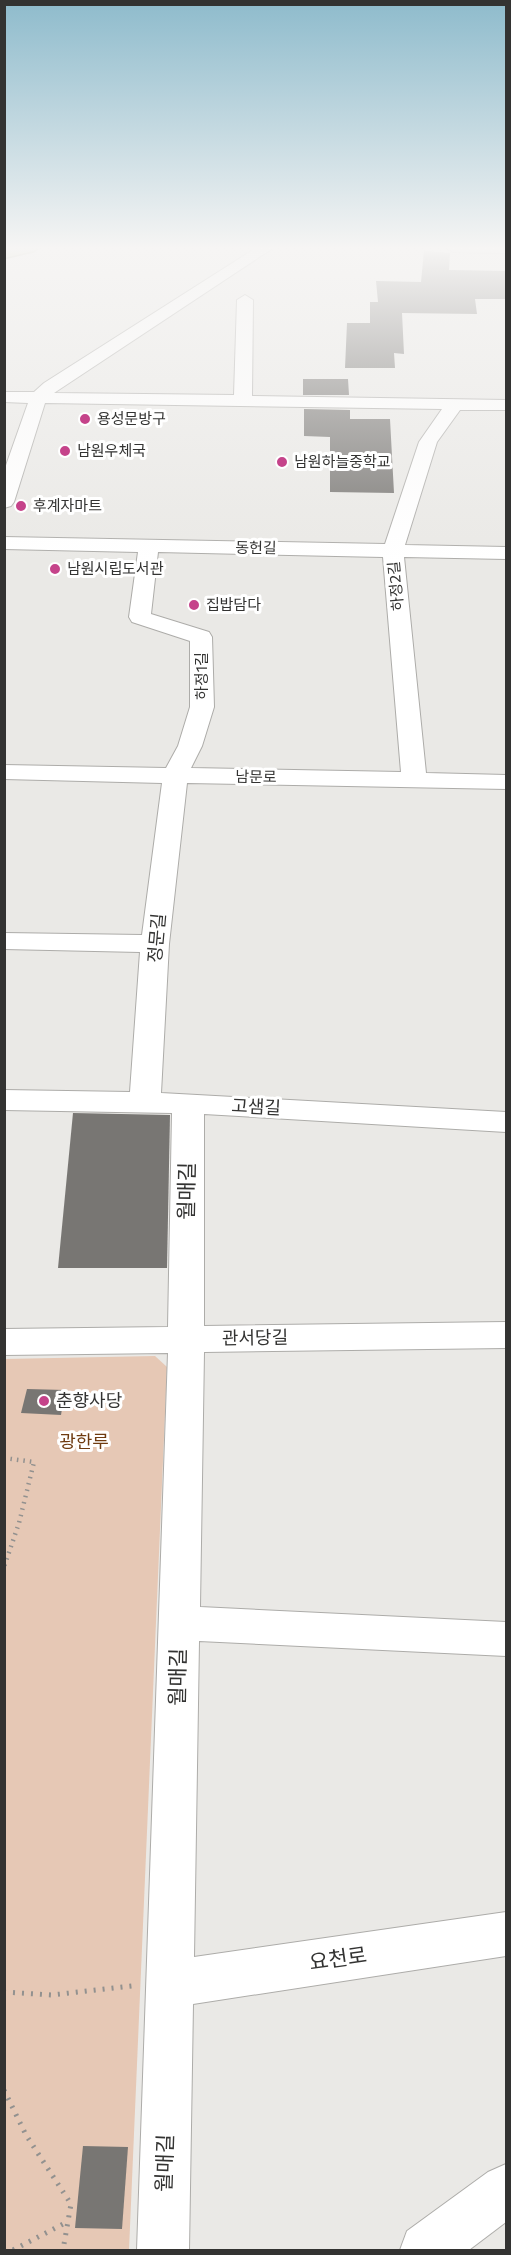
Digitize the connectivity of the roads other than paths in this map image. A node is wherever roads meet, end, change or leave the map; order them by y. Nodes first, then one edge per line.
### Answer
1 (102, 353) edge
2 (244, 353) edge
3 (4, 397) edge
4 (38, 398) junction
5 (243, 402) junction
6 (455, 404) junction
7 (507, 405) edge
8 (4, 502) edge
9 (4, 543) edge
10 (149, 545) junction
11 (393, 551) junction
12 (507, 553) edge
13 (4, 772) edge
14 (175, 775) junction
15 (414, 780) junction
16 (507, 782) edge
17 (4, 941) edge
18 (155, 944) junction
19 (4, 1100) edge
20 (146, 1102) junction
21 (188, 1103) junction
22 (507, 1122) edge
23 (507, 1335) edge
24 (186, 1339) junction
25 (4, 1342) edge
26 (180, 1623) junction
27 (507, 1639) edge
28 (507, 1934) edge
29 (170, 1984) junction
30 (507, 2190) edge
31 (163, 2250) edge
32 (426, 2250) edge

1 - 4 street
2 - 5 street
3 - 4 street
4 - 5 street
4 - 8 street
5 - 6 street
6 - 7 street
6 - 11 street, 하정2길
9 - 10 street, 동헌길
10 - 11 street, 동헌길
10 - 14 street, 하정1길
11 - 12 street, 동헌길
11 - 15 street, 하정2길
13 - 14 street, 남문로
14 - 15 street, 남문로
14 - 18 street, 정문길
15 - 16 street, 남문로
17 - 18 street
18 - 20 street, 정문길
19 - 20 street, 고샘길
20 - 21 street, 고샘길
21 - 22 street, 고샘길
21 - 24 street, 월매길
23 - 24 street, 관서당길
24 - 25 street, 관서당길
24 - 26 street, 월매길
26 - 27 street
26 - 29 street, 월매길
28 - 29 street, 요천로
29 - 31 street, 월매길
30 - 32 street

